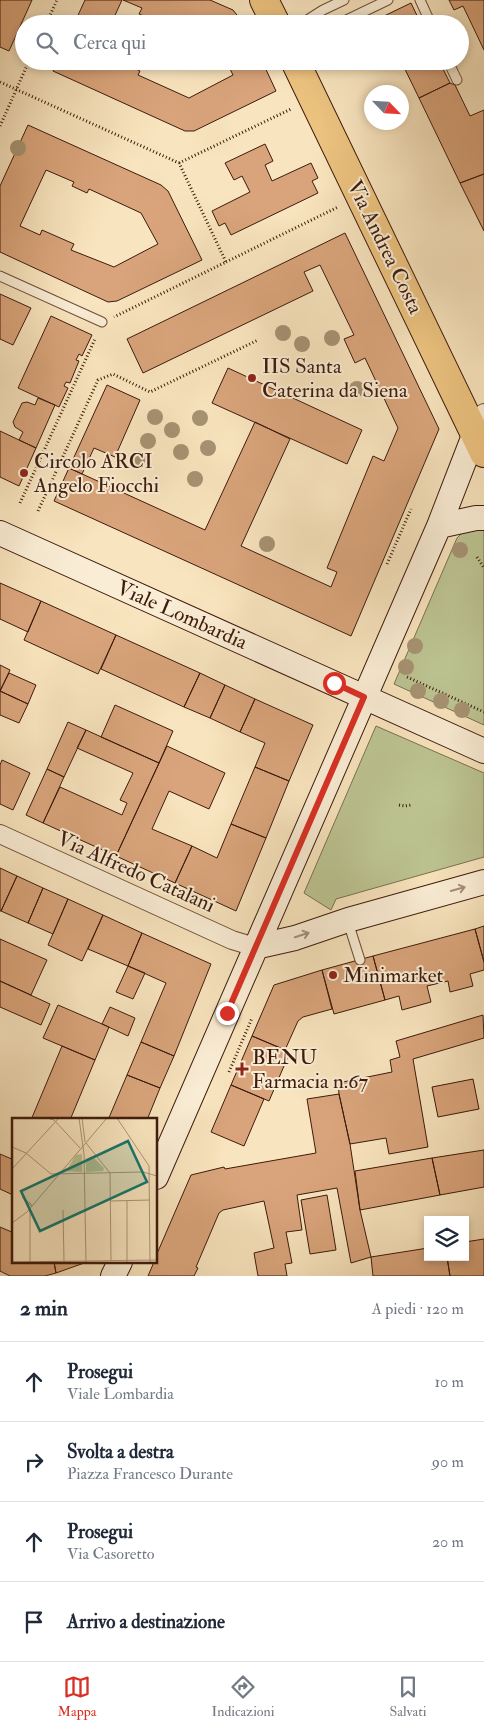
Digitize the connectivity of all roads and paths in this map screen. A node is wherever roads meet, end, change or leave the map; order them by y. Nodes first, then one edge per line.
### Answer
1 (57, 0) edge
2 (344, 0) edge
3 (388, 0) edge
4 (420, 0) edge
5 (50, 15) edge
6 (314, 15) edge
7 (357, 15) edge
8 (427, 15) edge
9 (25, 70) edge
10 (300, 70) edge
11 (452, 70) edge
12 (457, 80) dead end
13 (0, 82) edge
14 (17, 89) junction
15 (291, 109) dead end
16 (0, 126) edge
17 (179, 163) junction
18 (338, 207) dead end
19 (226, 262) junction
20 (0, 276) edge
21 (102, 322) joint
22 (95, 339) dead end
23 (258, 340) dead end
24 (481, 433) edge
25 (20, 503) dead end
26 (411, 509) dead end
27 (38, 511) dead end
28 (484, 518) edge
29 (439, 526) junction
30 (0, 533) edge
31 (477, 557) dead end
32 (387, 564) dead end
33 (484, 568) edge
34 (407, 677) dead end
35 (364, 697) junction
36 (484, 712) edge
37 (484, 751) edge
38 (399, 805) dead end
39 (411, 805) dead end
40 (0, 834) edge
41 (484, 882) edge
42 (348, 920) junction
43 (255, 947) junction
44 (360, 960) dead end
45 (252, 1018) dead end
46 (229, 1072) dead end
47 (158, 1172) edge
48 (119, 1264) edge
49 (113, 1276) edge

1 - 5 path
2 - 6 lane
3 - 7 lane
4 - 8 lane
9 - 14 path
10 - 24 main road, Via Andrea Costa
11 - 12 lane
13 - 14 path
14 - 16 path
14 - 17 path
15 - 17 path
17 - 19 path
18 - 19 path
19 - 21 path
20 - 21 lane
22 - 25 path
23 - 27 path
24 - 29 street
26 - 32 path
28 - 29 street
29 - 35 street
30 - 35 street, Viale Lombardia
31 - 33 path
34 - 36 path
35 - 37 street, Viale Lombardia
35 - 43 street
38 - 39 path
40 - 43 street, Via Alfredo Catalani
42 -> 41 street
43 -> 42 street
42 - 44 lane
43 - 47 street
45 - 46 path
48 - 49 street

